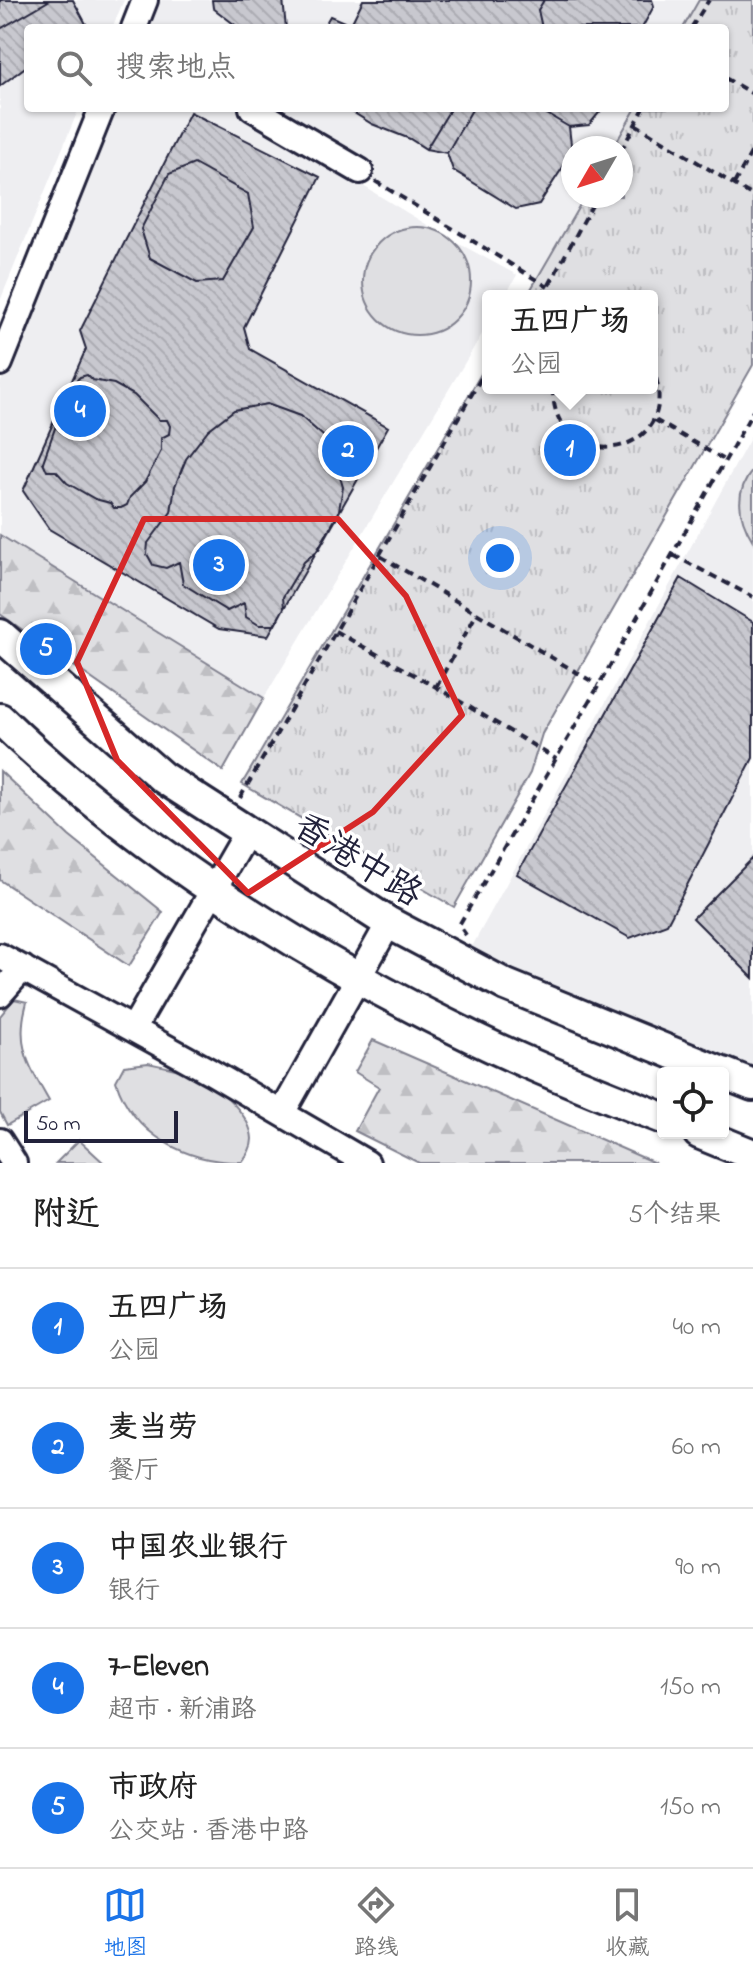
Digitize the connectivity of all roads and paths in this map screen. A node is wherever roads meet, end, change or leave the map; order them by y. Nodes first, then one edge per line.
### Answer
1 (145, 0) edge
2 (709, 0) edge
3 (136, 24) edge
4 (694, 24) edge
5 (729, 80) edge
6 (753, 94) edge
7 (100, 112) edge
8 (259, 112) edge
9 (642, 112) edge
10 (635, 124) junction
11 (629, 136) edge
12 (753, 149) edge
13 (360, 171) joint
14 (734, 184) junction
15 (753, 196) edge
16 (591, 208) edge
17 (548, 287) junction
18 (545, 290) edge
19 (0, 363) edge
20 (482, 377) edge
21 (658, 386) edge
22 (554, 394) edge
23 (753, 411) edge
24 (655, 420) junction
25 (724, 460) junction
26 (673, 555) junction
27 (380, 556) junction
28 (753, 597) edge
29 (477, 613) junction
30 (335, 631) junction
31 (0, 635) edge
32 (599, 685) junction
33 (436, 687) junction
34 (0, 719) edge
35 (556, 759) junction
36 (239, 828) junction
37 (214, 888) junction
38 (389, 923) junction
39 (468, 937) dead end
40 (0, 956) edge
41 (23, 968) junction
42 (358, 979) junction
43 (0, 994) edge
44 (133, 1029) junction
45 (708, 1067) edge
46 (729, 1075) edge
47 (753, 1085) edge
48 (282, 1113) junction
49 (657, 1115) edge
50 (710, 1139) edge
51 (0, 1141) edge
52 (737, 1154) edge
53 (14, 1163) edge
54 (367, 1163) edge

1 - 3 street
2 - 4 path
5 - 6 path
7 - 19 street
8 - 13 street
9 - 10 path
10 - 11 path
10 - 14 path
12 - 14 path
13 - 17 path
14 - 15 path
16 - 17 path
17 - 18 path
20 - 27 path
21 - 24 path
22 - 24 path
23 - 25 path
24 - 25 path
25 - 26 path
26 - 28 path
26 - 32 path
27 - 29 path
27 - 30 path
29 - 32 path
29 - 33 path
30 - 33 path
30 - 36 path
31 - 36 main road, 香港中路
32 - 35 path
33 - 35 path
34 - 37 main road
35 - 39 path
36 - 37 street
36 - 38 main road, 香港中路
37 - 42 main road
37 - 44 street
38 - 42 street
38 - 45 main road, 香港中路
40 - 41 street
41 - 43 street
41 - 44 street
42 - 48 street
42 - 49 main road
44 - 48 street
46 - 47 main road, 香港中路
48 - 54 street
50 - 52 main road
51 - 53 street

